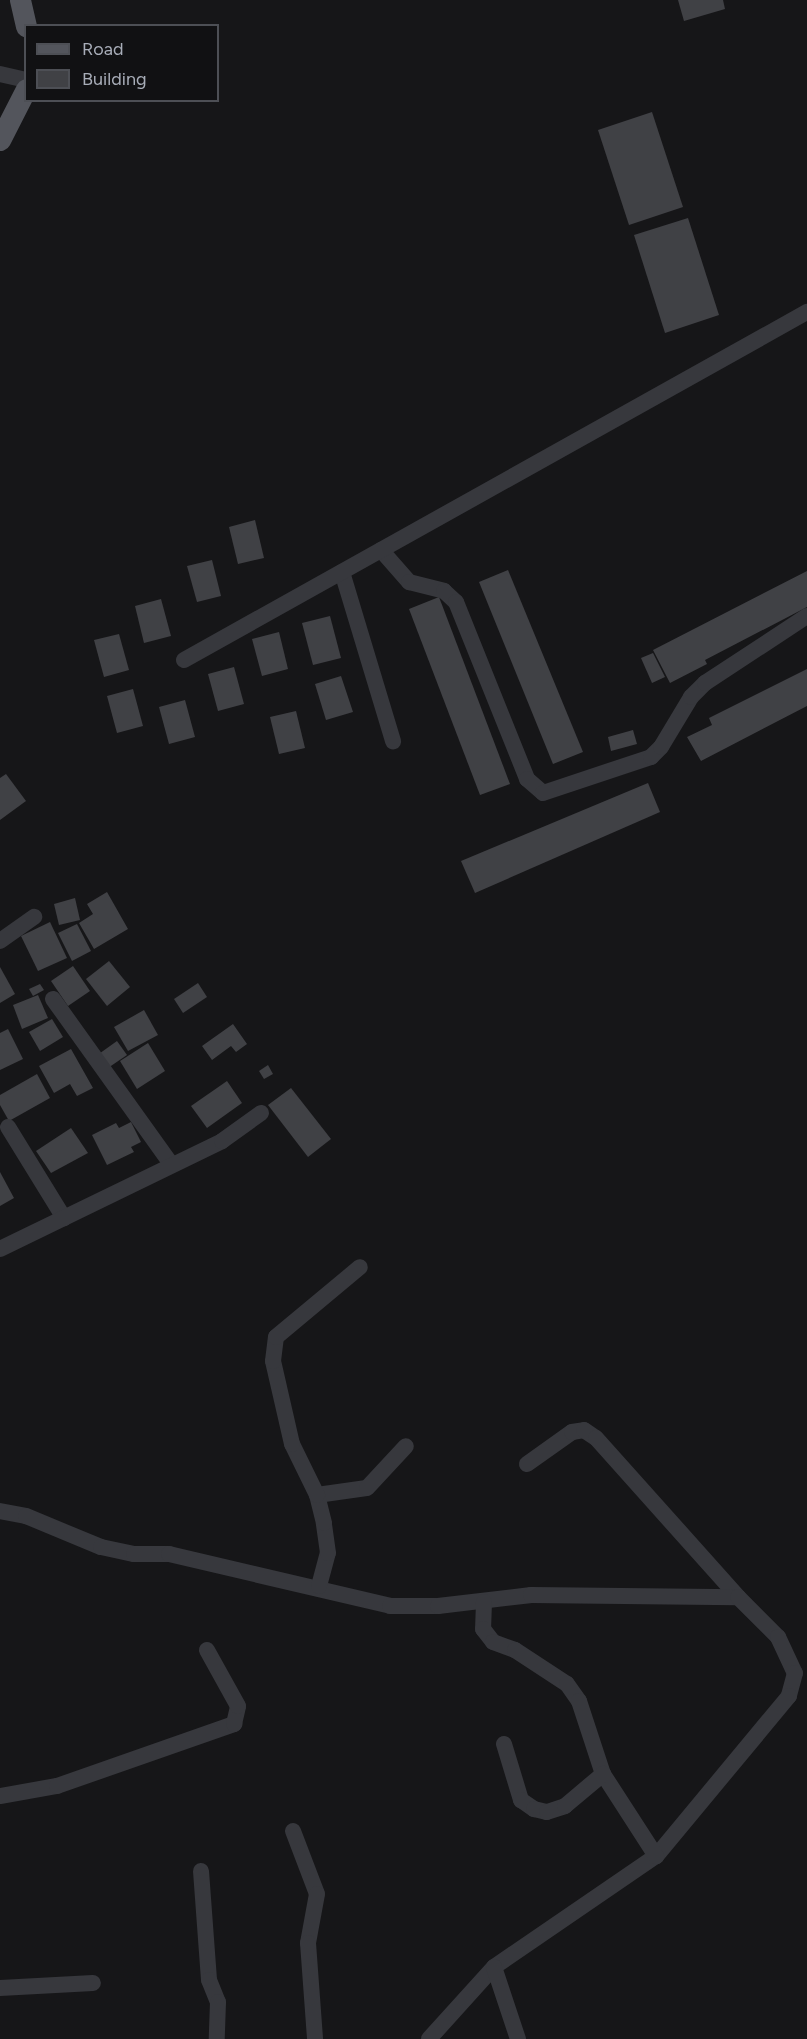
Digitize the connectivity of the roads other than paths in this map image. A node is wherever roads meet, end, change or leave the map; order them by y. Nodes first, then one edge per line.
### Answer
1 (20, 0) edge
2 (26, 24) edge
3 (0, 74) edge
4 (24, 80) edge
5 (24, 93) edge
6 (0, 140) edge
7 (807, 312) edge
8 (381, 550) junction
9 (342, 572) junction
10 (807, 616) edge
11 (184, 660) dead end
12 (393, 741) dead end
13 (34, 917) dead end
14 (0, 941) edge
15 (53, 999) dead end
16 (261, 1113) dead end
17 (8, 1127) dead end
18 (171, 1164) junction
19 (64, 1218) junction
20 (0, 1249) edge
21 (360, 1267) dead end
22 (406, 1446) dead end
23 (527, 1464) dead end
24 (317, 1495) junction
25 (0, 1510) edge
26 (319, 1586) junction
27 (738, 1597) junction
28 (484, 1602) junction
29 (207, 1650) dead end
30 (504, 1744) dead end
31 (603, 1774) junction
32 (0, 1796) edge
33 (292, 1832) dead end
34 (656, 1856) junction
35 (201, 1871) dead end
36 (495, 1967) junction
37 (93, 1983) dead end
38 (0, 1988) edge
39 (217, 2039) edge
40 (315, 2039) edge
41 (429, 2039) edge
42 (518, 2039) edge

1 - 2 main road
3 - 4 street
5 - 6 main road
7 - 8 street
8 - 9 street
8 - 10 street
9 - 11 street
9 - 12 street
13 - 14 street
15 - 18 street
16 - 18 street
17 - 19 street
18 - 19 street
19 - 20 street
21 - 24 street
22 - 24 street
23 - 27 street
24 - 26 street
25 - 26 street
26 - 28 street
27 - 28 street
27 - 34 street
28 - 31 street
29 - 32 street
30 - 31 street
31 - 34 street
33 - 40 street
34 - 36 street
35 - 39 street
36 - 41 street
36 - 42 street
37 - 38 street

